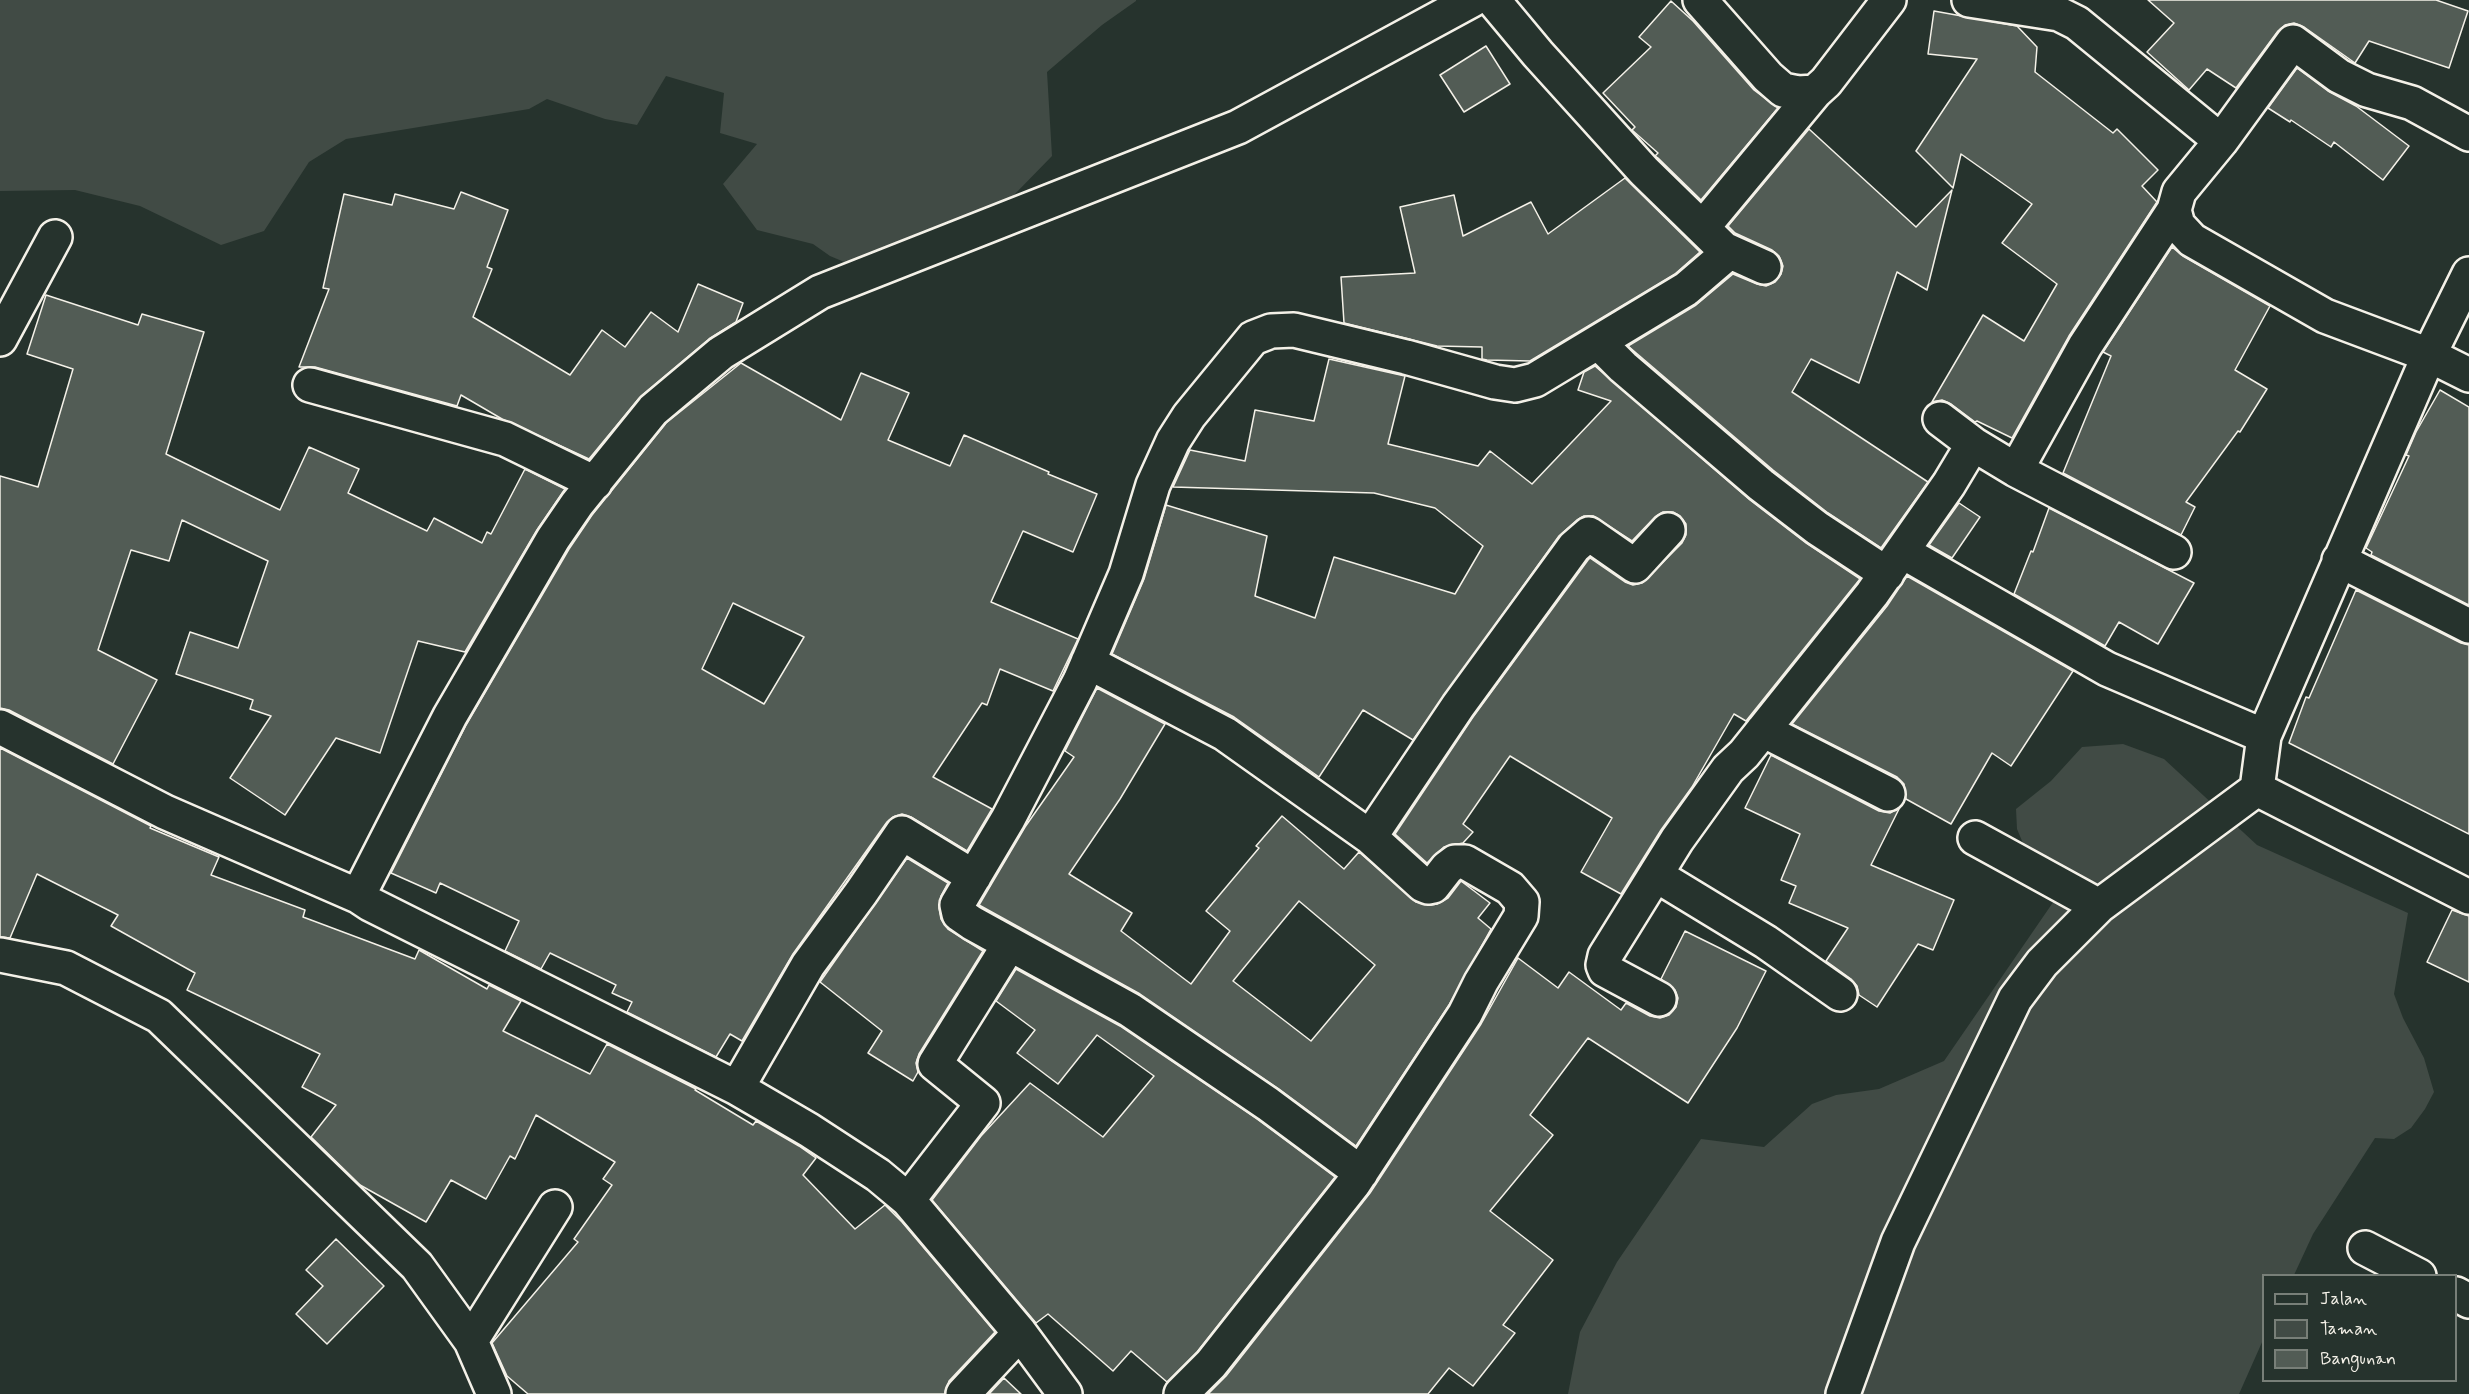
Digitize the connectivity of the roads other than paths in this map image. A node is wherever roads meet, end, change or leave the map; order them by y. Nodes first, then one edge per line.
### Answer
1 (1472, 0) edge
2 (1493, 0) edge
3 (1700, 0) edge
4 (1889, 0) edge
5 (1969, 0) edge
6 (1815, 92) junction
7 (2469, 134) edge
8 (2221, 141) junction
9 (2174, 210) junction
10 (55, 237) dead end
11 (1714, 238) junction
12 (1764, 267) dead end
13 (2469, 274) edge
14 (0, 339) edge
15 (1598, 342) junction
16 (2429, 355) junction
17 (2469, 375) edge
18 (310, 385) dead end
19 (1940, 418) dead end
20 (1973, 444) junction
21 (2016, 470) junction
22 (595, 483) junction
23 (1668, 530) dead end
24 (2174, 552) dead end
25 (2339, 560) junction
26 (1895, 563) junction
27 (2469, 626) edge
28 (1088, 662) junction
29 (0, 727) edge
30 (1763, 730) junction
31 (2264, 736) junction
32 (2257, 789) junction
33 (1888, 794) dead end
34 (1370, 837) junction
35 (1975, 838) dead end
36 (1656, 875) junction
37 (974, 877) junction
38 (358, 896) junction
39 (2469, 897) edge
40 (2099, 906) junction
41 (1009, 945) junction
42 (0, 955) edge
43 (1840, 994) dead end
44 (1659, 999) dead end
45 (737, 1088) junction
46 (1360, 1173) junction
47 (908, 1200) junction
48 (555, 1207) dead end
49 (2365, 1248) dead end
50 (2417, 1274) edge
51 (1020, 1333) junction
52 (471, 1341) junction
53 (494, 1394) edge
54 (963, 1394) edge
55 (1065, 1394) edge
56 (1181, 1394) edge
57 (1843, 1394) edge

1 - 22 street
2 - 11 street
3 - 6 street
4 - 6 street
5 - 8 street
6 - 11 street
7 - 8 street
8 - 9 street
9 - 16 street
9 - 21 street
10 - 14 street
11 - 12 street
11 - 15 street
13 - 16 street
15 - 26 street
15 - 28 street
16 - 17 street
16 - 25 street
18 - 22 street
19 - 20 street
20 - 21 street
20 - 26 street
21 - 24 street
22 - 38 street
23 - 34 street
25 - 27 street
25 - 31 street
26 - 30 street
26 - 31 street
28 - 34 street
28 - 37 street
29 - 38 street
30 - 33 street
30 - 36 street
31 - 32 street
32 - 39 street
32 - 40 street
34 - 46 street
35 - 40 street
36 - 43 street
36 - 44 street
37 - 41 street
37 - 45 street
38 - 45 street
40 - 57 street
41 - 46 street
41 - 47 street
42 - 52 street
45 - 47 street
46 - 56 street
47 - 51 street
48 - 52 street
49 - 50 street
51 - 54 street
51 - 55 street
52 - 53 street

